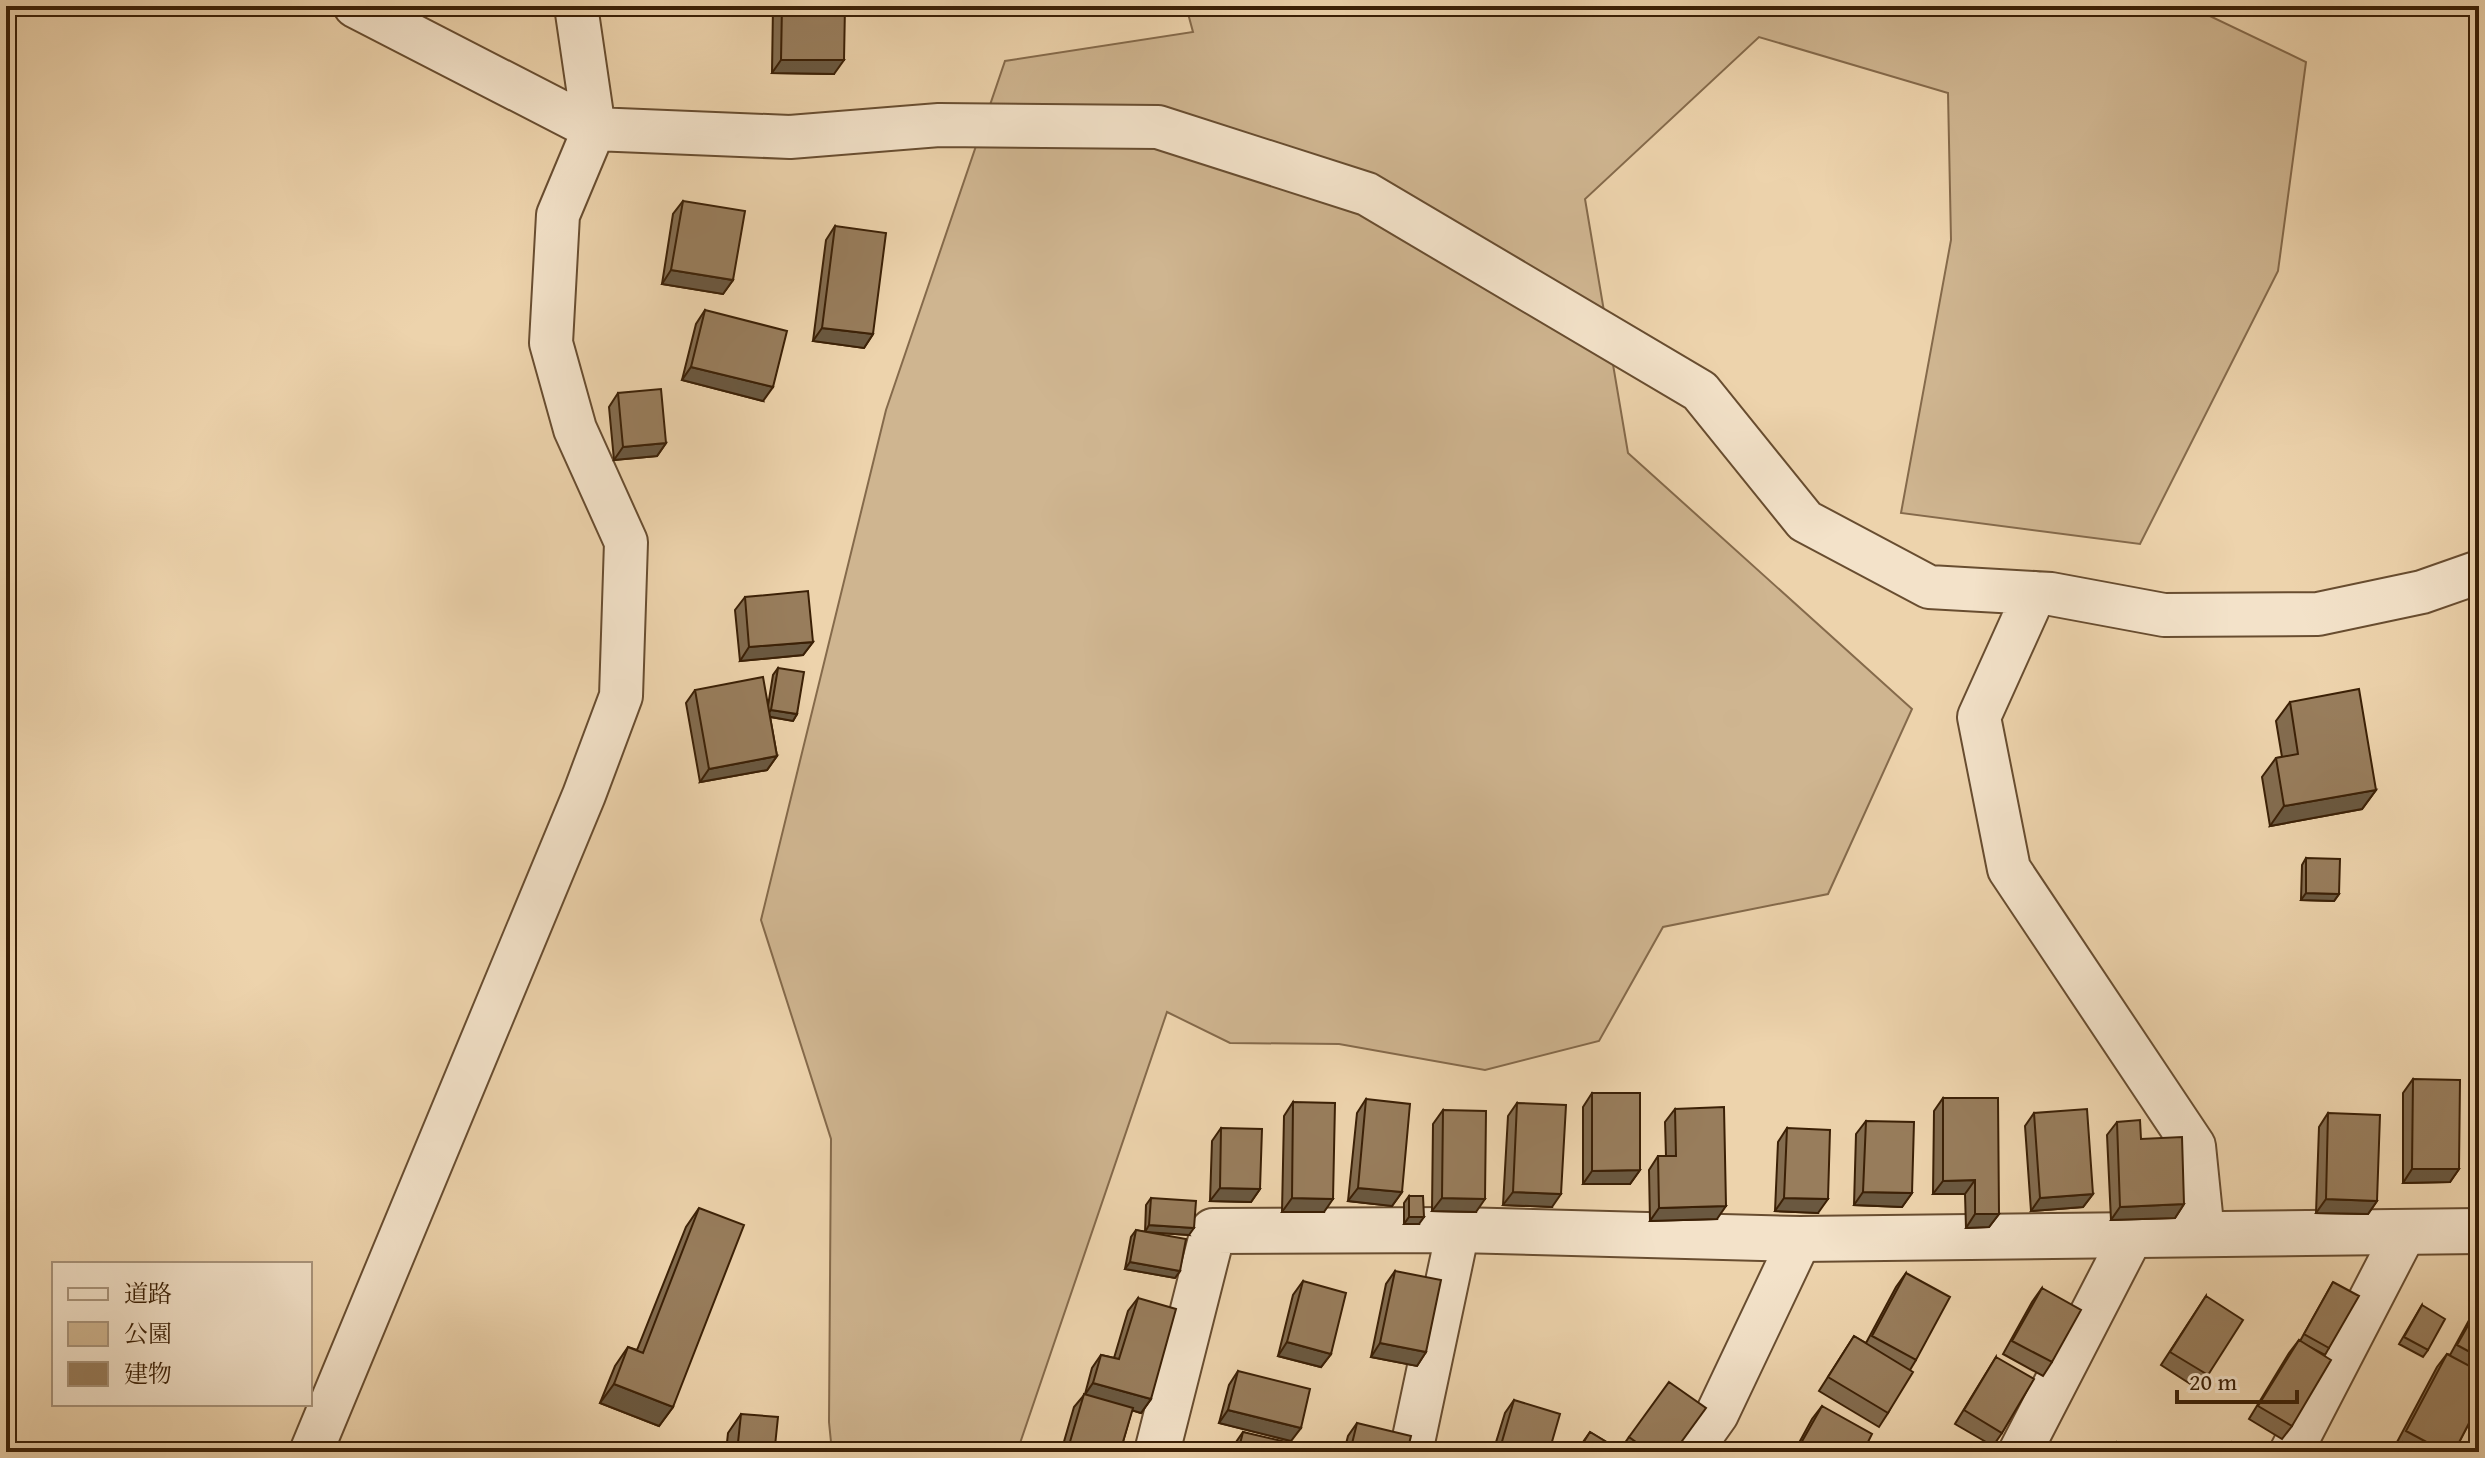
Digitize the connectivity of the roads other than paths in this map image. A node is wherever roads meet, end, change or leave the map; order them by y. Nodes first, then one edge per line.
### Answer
1 (355, 6) edge
2 (576, 6) edge
3 (594, 129) junction
4 (2479, 572) edge
5 (2035, 593) junction
6 (1458, 1230) junction
7 (2479, 1231) edge
8 (2405, 1232) junction
9 (2203, 1234) junction
10 (2132, 1235) junction
11 (1800, 1239) junction
12 (311, 1452) edge
13 (1157, 1452) edge
14 (1411, 1452) edge
15 (1690, 1452) edge
16 (2020, 1452) edge
17 (2291, 1452) edge

1 - 3 street
2 - 3 street
3 - 5 street
3 - 12 street
4 - 5 street
5 - 9 street
6 - 11 street
6 - 13 street
6 - 14 street
7 - 8 street
8 - 9 street
8 - 17 street
9 - 10 street
10 - 11 street
10 - 16 street
11 - 15 street

